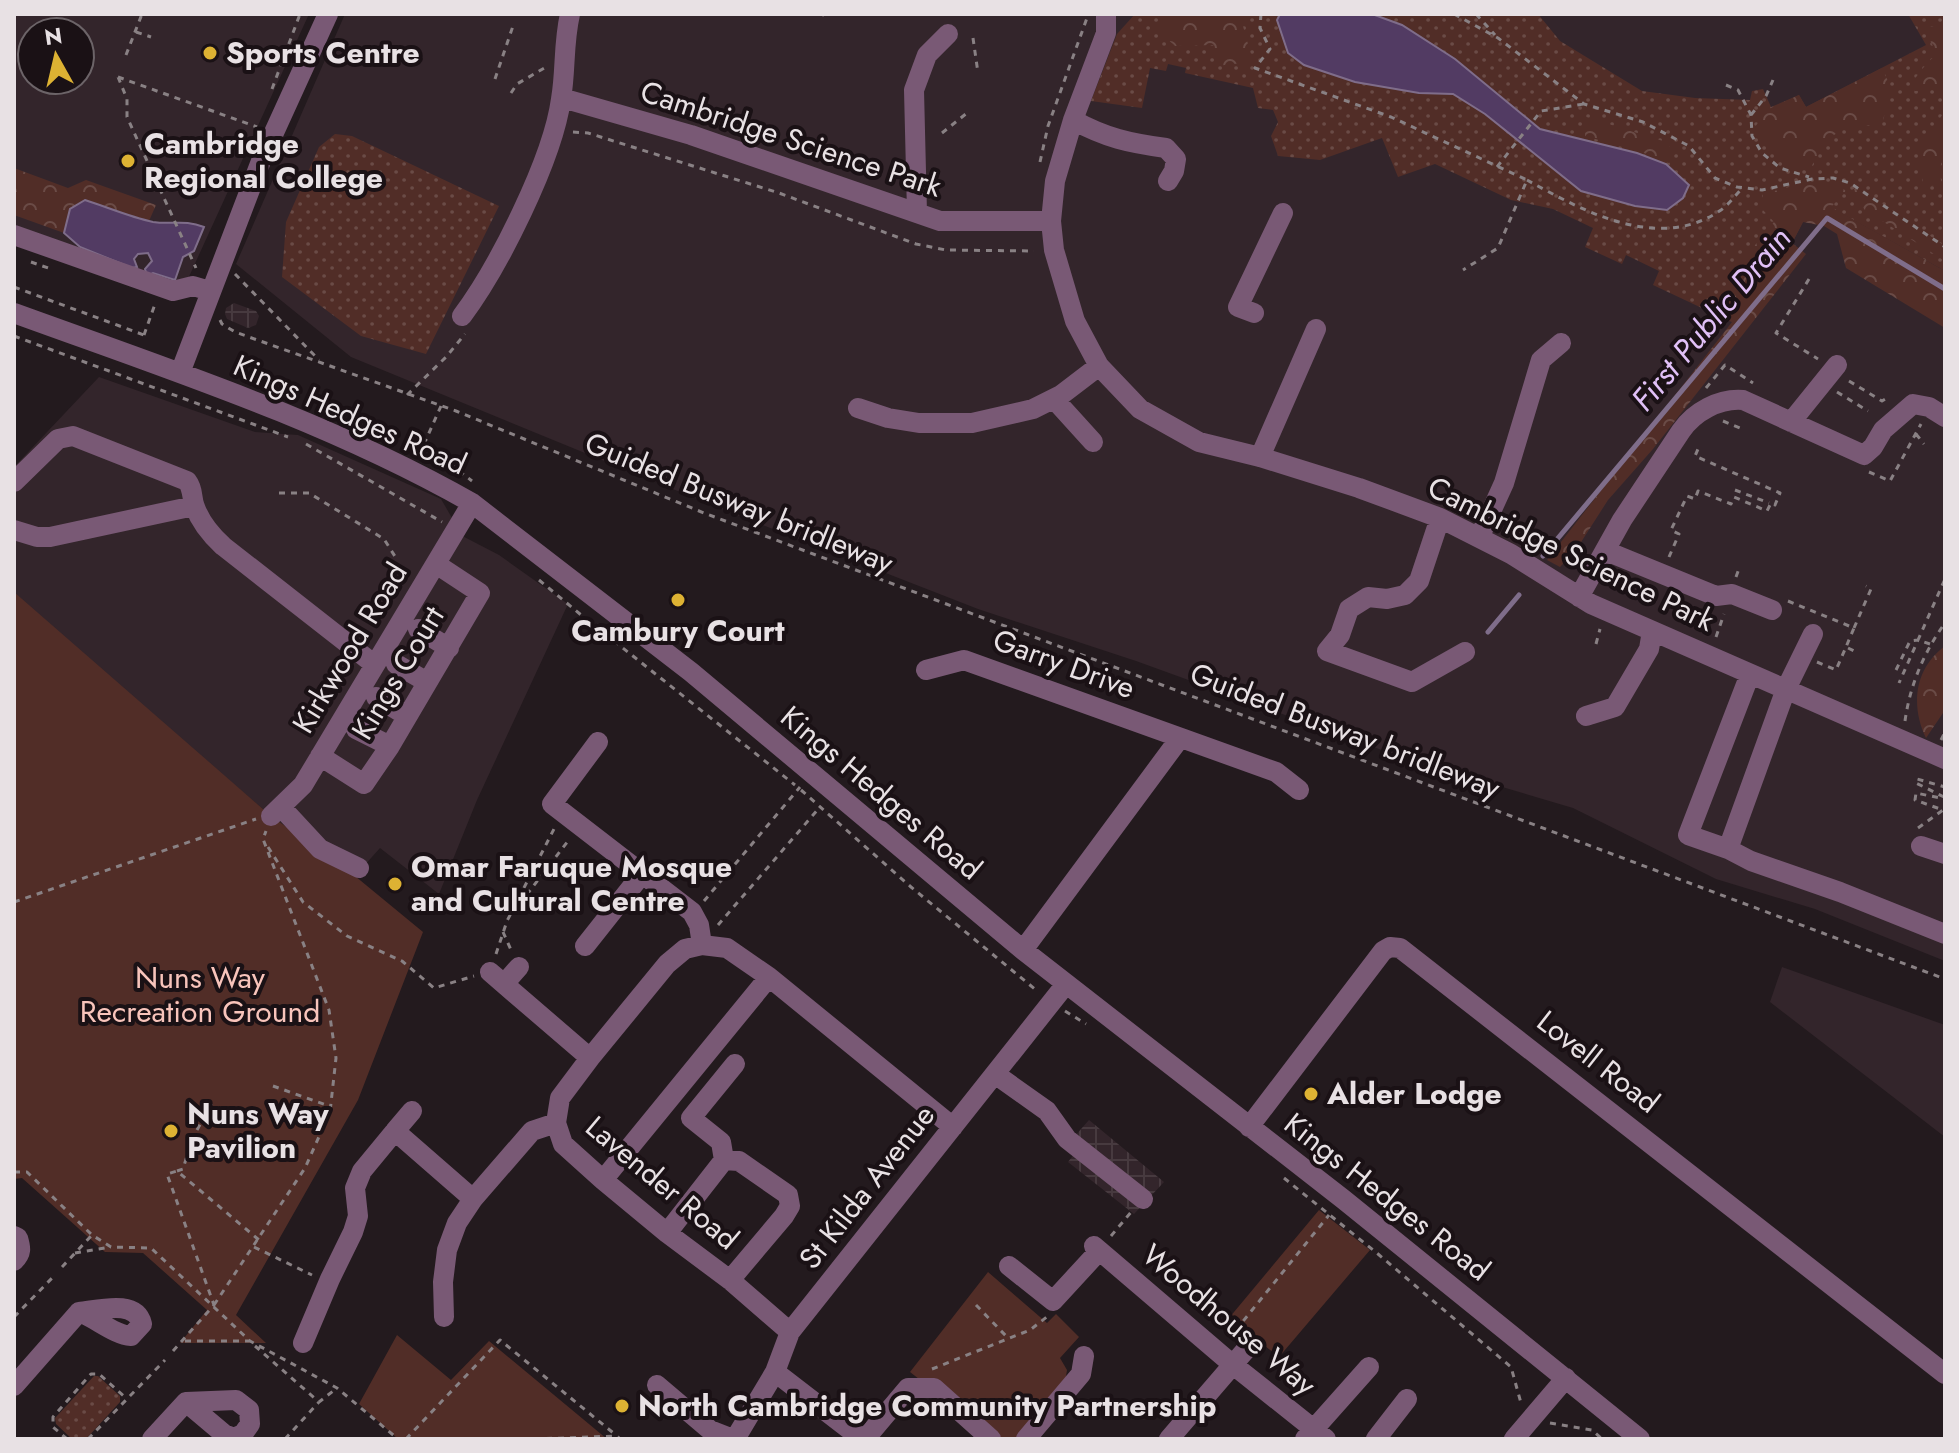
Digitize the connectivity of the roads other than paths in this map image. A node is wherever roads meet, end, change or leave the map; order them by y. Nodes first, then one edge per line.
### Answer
1 (328, 14) edge
2 (570, 14) edge
3 (1126, 14) edge
4 (1106, 23) edge
5 (948, 34) dead end
6 (562, 98) junction
7 (1073, 120) junction
8 (1168, 181) dead end
9 (917, 213) junction
10 (1283, 213) dead end
11 (1051, 221) junction
12 (14, 235) edge
13 (207, 298) junction
14 (14, 313) edge
15 (1254, 313) dead end
16 (464, 324) road end
17 (1316, 329) dead end
18 (1561, 343) dead end
19 (1099, 366) junction
20 (1835, 368) road end
21 (180, 373) junction
22 (1054, 399) junction
23 (858, 408) dead end
24 (1945, 417) edge
25 (1791, 422) junction
26 (1093, 442) dead end
27 (1260, 457) junction
28 (14, 482) edge
29 (472, 503) junction
30 (198, 511) junction
31 (1440, 518) junction
32 (14, 530) edge
33 (1479, 538) junction
34 (1606, 551) junction
35 (436, 564) junction
36 (1579, 597) junction
37 (1777, 606) road end
38 (418, 629) dead end
39 (1652, 631) junction
40 (1813, 634) dead end
41 (449, 648) junction
42 (1465, 652) dead end
43 (386, 664) junction
44 (926, 670) dead end
45 (1750, 674) junction
46 (427, 682) junction
47 (1786, 689) junction
48 (376, 697) dead end
49 (407, 716) junction
50 (1586, 716) dead end
51 (356, 729) dead end
52 (1180, 738) junction
53 (598, 742) dead end
54 (390, 746) junction
55 (1943, 749) edge
56 (320, 756) junction
57 (1299, 790) dead end
58 (1916, 840) road end
59 (1728, 849) junction
60 (1945, 854) edge
61 (359, 868) dead end
62 (642, 874) junction
63 (1945, 934) edge
64 (709, 937) junction
65 (585, 946) dead end
66 (1023, 950) junction
67 (518, 962) road end
68 (769, 977) junction
69 (1066, 984) junction
70 (590, 1058) junction
71 (735, 1064) dead end
72 (995, 1074) junction
73 (412, 1111) dead end
74 (556, 1123) junction
75 (953, 1127) junction
76 (1249, 1127) junction
77 (395, 1131) junction
78 (724, 1160) junction
79 (603, 1180) junction
80 (473, 1199) junction
81 (1143, 1199) road end
82 (667, 1233) junction
83 (14, 1236) edge
84 (14, 1261) edge
85 (1009, 1266) dead end
86 (730, 1280) junction
87 (79, 1312) dead end
88 (444, 1317) dead end
89 (790, 1332) junction
90 (303, 1343) dead end
91 (1249, 1346) road end
92 (1084, 1356) dead end
93 (1232, 1364) junction
94 (1369, 1367) dead end
95 (775, 1372) junction
96 (1945, 1374) edge
97 (1566, 1378) junction
98 (657, 1385) dead end
99 (14, 1386) edge
100 (1407, 1399) dead end
101 (186, 1402) dead end
102 (1315, 1436) edge
103 (152, 1439) edge
104 (734, 1439) edge
105 (863, 1439) edge
106 (991, 1439) edge
107 (1026, 1439) edge
108 (1169, 1439) edge
109 (1376, 1439) edge
110 (1514, 1439) edge
111 (1640, 1439) edge

1 - 13 street
2 - 6 street
3 - 4 street, Cambridge Science Park
4 - 7 street, Cambridge Science Park
5 - 9 street
6 - 9 street, Cambridge Science Park
6 - 16 street
7 - 8 street
7 - 11 street, Cambridge Science Park
9 - 11 street, Cambridge Science Park
10 - 15 street
11 - 19 street, Cambridge Science Park
12 - 13 street
13 - 21 street
14 - 21 street, Kings Hedges Road
17 - 27 street
18 - 33 street
19 - 22 street
19 - 27 street, Cambridge Science Park
20 - 25 street
21 - 29 street, Kings Hedges Road
22 - 23 street
22 - 26 street
24 - 25 street
25 - 34 street
27 - 31 street, Cambridge Science Park
28 - 30 street
29 - 35 street, Kirkwood Road
29 - 66 street, Kings Hedges Road
30 - 32 street
30 - 43 street
31 - 33 street, Cambridge Science Park
31 - 42 street
33 - 36 street, Cambridge Science Park
34 - 36 street
34 - 37 street
35 - 41 street, Kings Court
35 - 43 street, Kirkwood Road
36 - 39 street, Cambridge Science Park
38 - 41 street
39 - 45 street, Cambridge Science Park
39 - 50 street
40 - 47 street
41 - 46 street, Kings Court
43 - 46 street
43 - 56 street, Kirkwood Road
44 - 52 street, Garry Drive
45 - 47 street, Cambridge Science Park
45 - 59 street
46 - 49 street, Kings Court
47 - 55 street, Cambridge Science Park
47 - 59 street
48 - 49 street
49 - 54 street, Kings Court
51 - 54 street
52 - 57 street, Garry Drive
52 - 66 street
53 - 62 street
54 - 56 street, Kings Court
56 - 61 street, Kirkwood Road
58 - 60 street
59 - 63 street
62 - 64 street
62 - 65 street
64 - 68 street
64 - 70 street, Lavender Road
66 - 69 street, Kings Hedges Road
67 - 70 street
68 - 75 street
68 - 79 street
69 - 72 street, St Kilda Avenue
69 - 76 street, Kings Hedges Road
70 - 74 street, Lavender Road
71 - 78 street
72 - 75 street, St Kilda Avenue
72 - 81 street
73 - 77 street
74 - 79 street, Lavender Road
74 - 80 street
75 - 89 street, St Kilda Avenue
76 - 96 street, Lovell Road
76 - 97 street, Kings Hedges Road
77 - 80 street
77 - 90 street
78 - 82 street
78 - 86 street
79 - 82 street, Lavender Road
80 - 88 street
82 - 86 street, Lavender Road
83 - 84 street
85 - 93 street, Woodhouse Way
86 - 89 street, Lavender Road
87 - 99 street
89 - 95 street, St Kilda Avenue
91 - 93 street
92 - 107 street
93 - 102 street, Woodhouse Way
93 - 108 street
94 - 102 street
95 - 104 street, St Kilda Avenue
95 - 105 street
97 - 110 street
97 - 111 street, Kings Hedges Road
98 - 104 street
100 - 109 street
101 - 103 street
105 - 106 street

